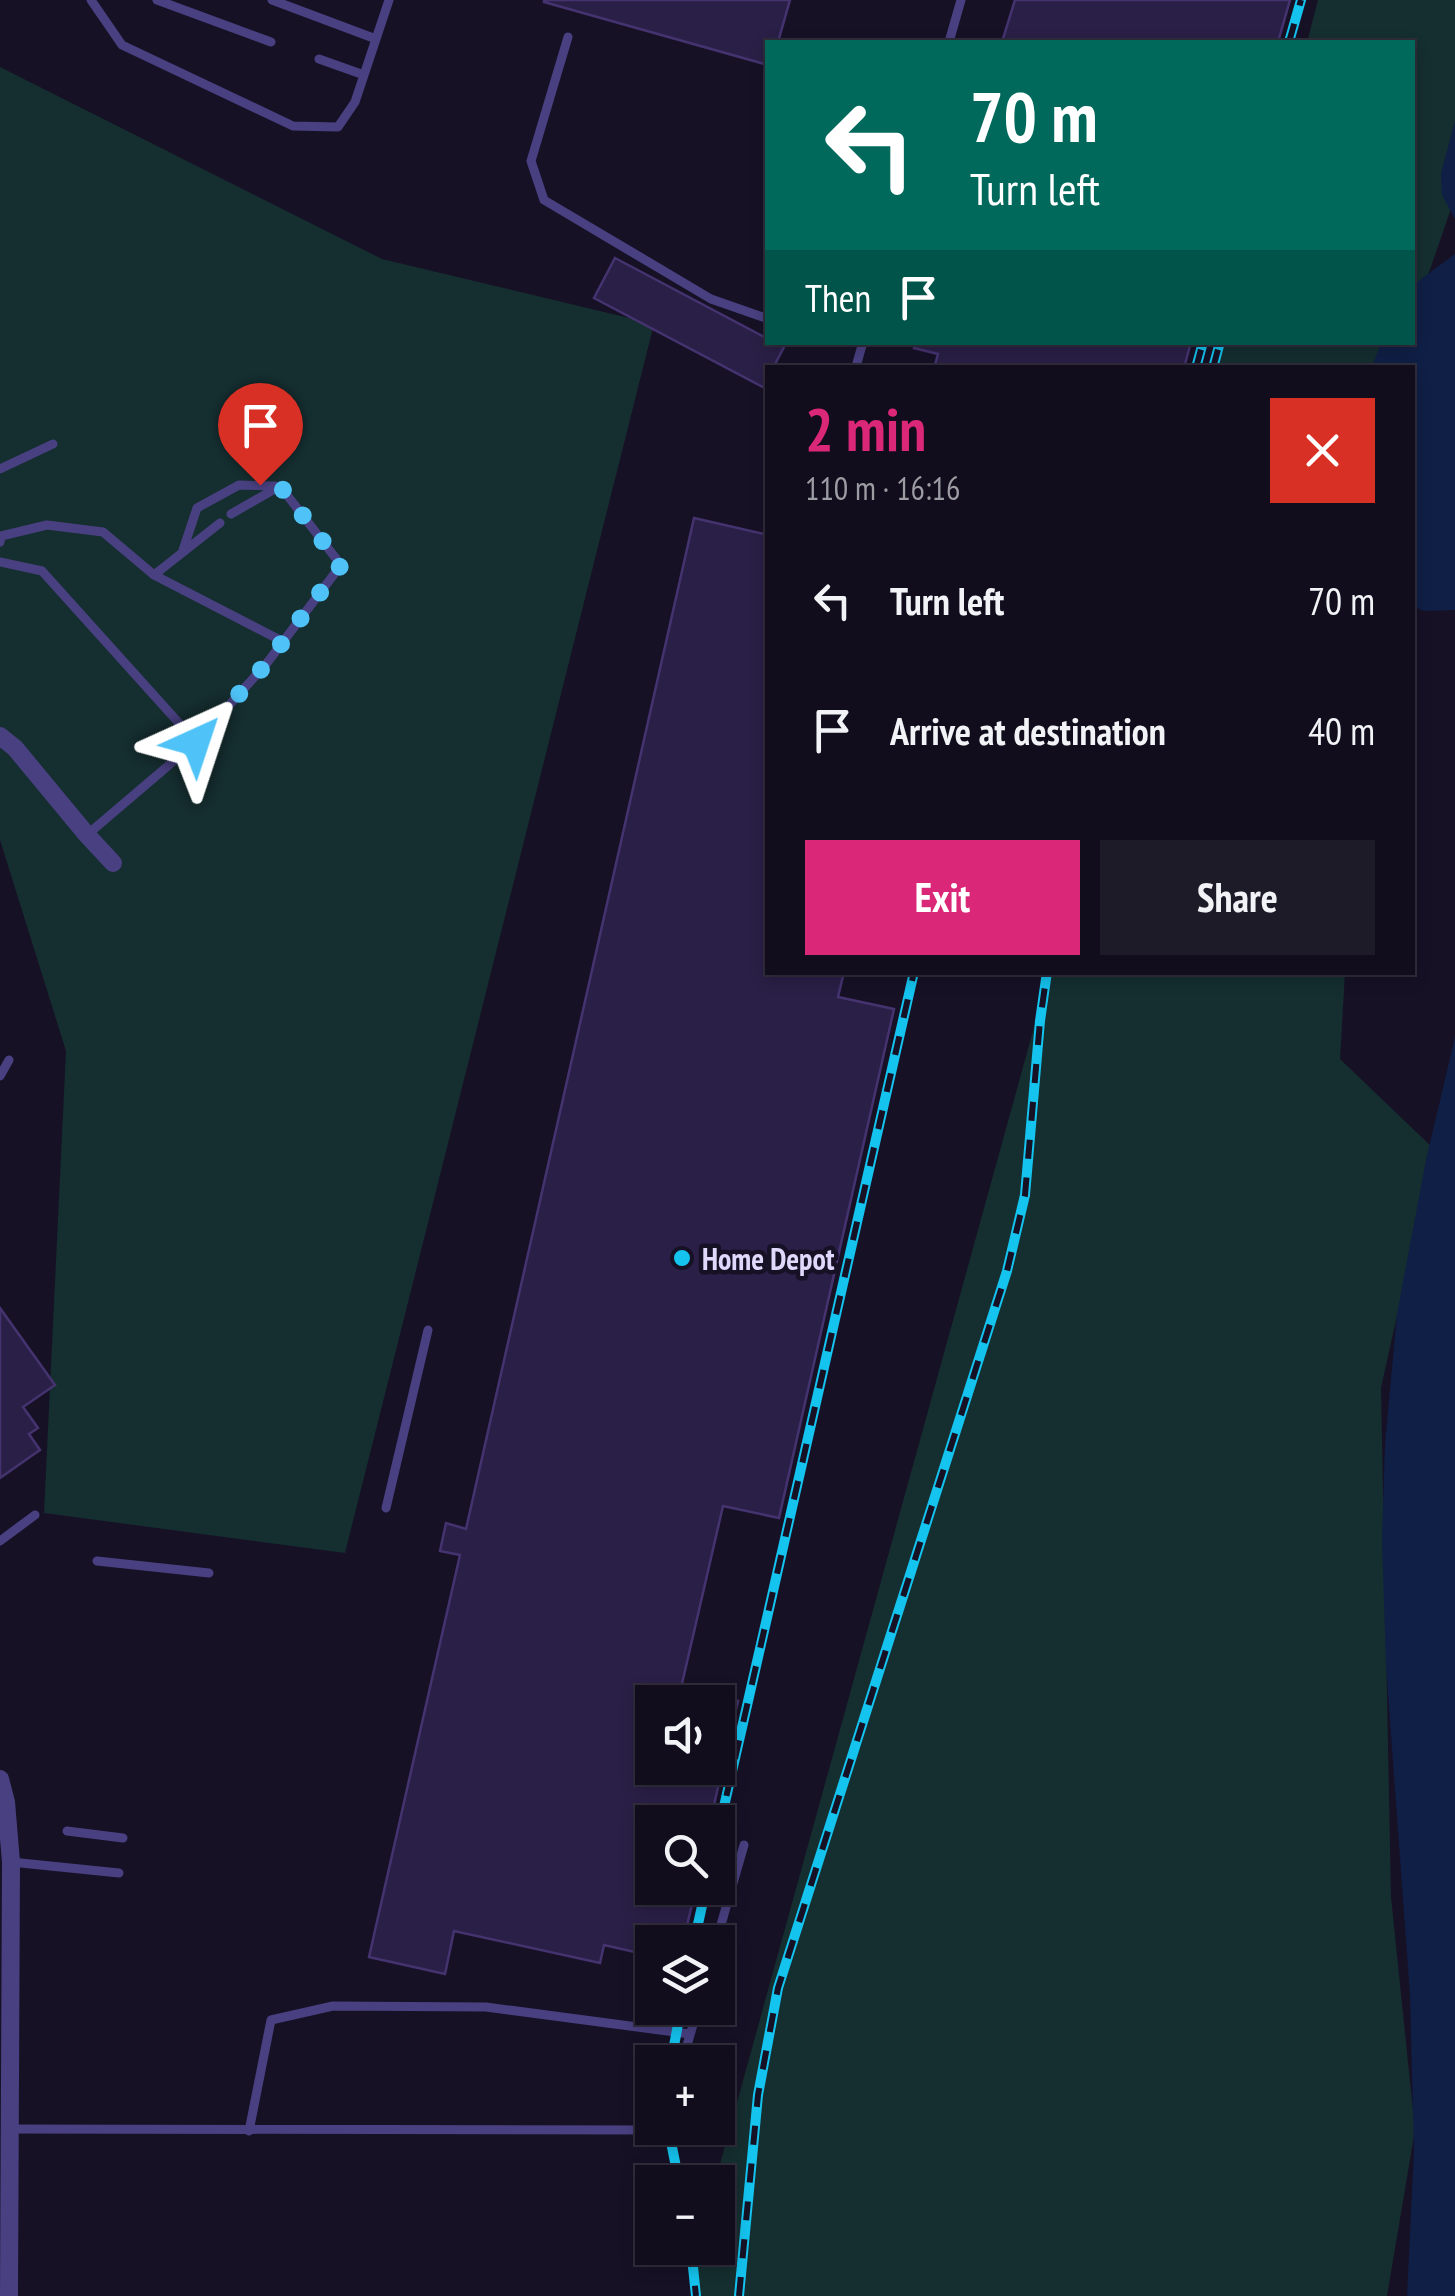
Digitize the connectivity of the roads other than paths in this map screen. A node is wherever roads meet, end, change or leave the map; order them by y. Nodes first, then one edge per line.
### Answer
1 (91, 0) edge
2 (157, 0) edge
3 (272, 0) edge
4 (389, 0) edge
5 (961, 0) edge
6 (568, 37) dead end
7 (376, 39) junction
8 (950, 40) edge
9 (271, 42) dead end
10 (319, 59) dead end
11 (364, 74) junction
12 (765, 318) edge
13 (862, 345) edge
14 (857, 363) dead end
15 (53, 444) dead end
16 (0, 469) edge
17 (280, 486) junction
18 (231, 514) dead end
19 (220, 523) dead end
20 (0, 542) edge
21 (182, 553) junction
22 (0, 562) edge
23 (154, 576) junction
24 (282, 641) junction
25 (0, 736) edge
26 (196, 742) junction
27 (87, 835) junction
28 (113, 862) dead end
29 (8, 1060) dead end
30 (0, 1076) edge
31 (428, 1330) dead end
32 (386, 1508) dead end
33 (36, 1515) dead end
34 (0, 1541) edge
35 (97, 1561) dead end
36 (209, 1573) dead end
37 (0, 1779) edge
38 (4, 1830) edge
39 (67, 1832) dead end
40 (123, 1838) dead end
41 (744, 1846) dead end
42 (11, 1862) junction
43 (119, 1873) dead end
44 (6, 1902) edge
45 (721, 1925) edge
46 (693, 2025) edge
47 (690, 2034) junction
48 (687, 2045) edge
49 (5, 2101) edge
50 (10, 2129) junction
51 (635, 2130) edge
52 (250, 2131) junction
53 (5, 2208) edge
54 (9, 2296) edge

1 - 11 lane
2 - 9 lane
3 - 7 lane
4 - 7 lane
5 - 8 lane
6 - 12 lane
7 - 11 lane
10 - 11 lane
13 - 14 lane
15 - 16 lane
17 - 18 lane
17 - 21 lane
17 - 24 lane
19 - 21 lane
20 - 23 lane
21 - 23 lane
22 - 26 lane
23 - 24 lane
24 - 26 lane
25 - 27 street
26 - 27 lane
27 - 28 street
29 - 30 lane
31 - 32 lane
33 - 34 lane
35 - 36 lane
37 - 38 street
38 - 42 street
39 - 40 lane
41 - 45 lane
42 - 43 lane
42 - 44 street
44 - 49 street
46 - 47 lane
47 - 48 lane
47 - 52 lane
49 - 50 street
50 - 52 lane
50 - 53 street
51 - 52 lane
53 - 54 street

